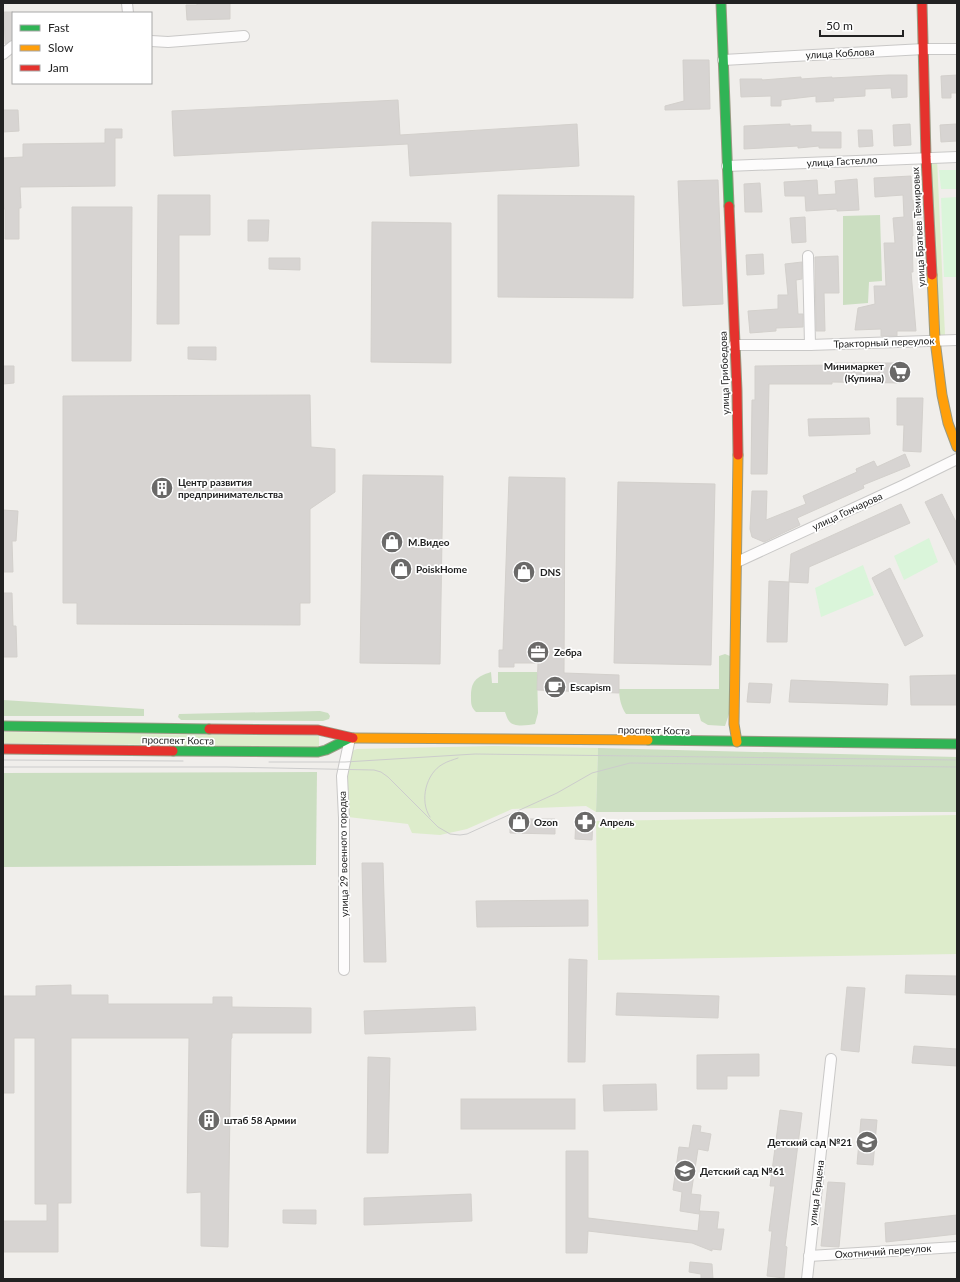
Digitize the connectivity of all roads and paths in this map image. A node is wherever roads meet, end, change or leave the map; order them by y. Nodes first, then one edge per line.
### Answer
1 (721, 3) edge
2 (922, 3) edge
3 (244, 36) dead end
4 (152, 41) edge
5 (12, 47) edge
6 (924, 49) junction
7 (957, 49) edge
8 (3, 54) edge
9 (723, 60) junction
10 (957, 157) edge
11 (926, 158) junction
12 (727, 166) junction
13 (808, 256) dead end
14 (934, 340) junction
15 (957, 340) edge
16 (734, 345) junction
17 (810, 345) junction
18 (957, 447) edge
19 (957, 459) edge
20 (737, 562) junction
21 (3, 726) edge
22 (350, 738) junction
23 (737, 742) junction
24 (957, 744) edge
25 (3, 749) edge
26 (344, 970) dead end
27 (831, 1059) dead end
28 (957, 1247) edge
29 (809, 1256) junction
30 (807, 1279) edge

1 - 9 main road, улица Грибоедова
2 - 6 main road, улица Братьев Темировых
3 - 4 street
5 - 8 street
6 - 7 street, улица Коблова
6 - 9 street, улица Коблова
6 - 11 main road, улица Братьев Темировых
9 - 12 main road, улица Грибоедова
10 - 11 street, улица Гастелло
11 - 12 street, улица Гастелло
11 - 14 main road, улица Братьев Темировых
12 - 16 main road, улица Грибоедова
13 - 17 street
14 - 15 street, Тракторный переулок
14 - 17 street, Тракторный переулок
14 - 18 main road, улица Братьев Темировых
16 - 17 street, Тракторный переулок
16 - 20 main road, улица Грибоедова
19 - 20 street, улица Гончарова
20 - 23 main road, улица Грибоедова
21 - 22 main road, проспект Коста
22 - 23 main road, проспект Коста
22 - 25 main road, проспект Коста
22 - 26 street, улица 29 военного городка
23 - 24 main road, проспект Коста
27 - 29 street, улица Герцена
28 - 29 street, Охотничий переулок
29 - 30 street, улица Герцена

